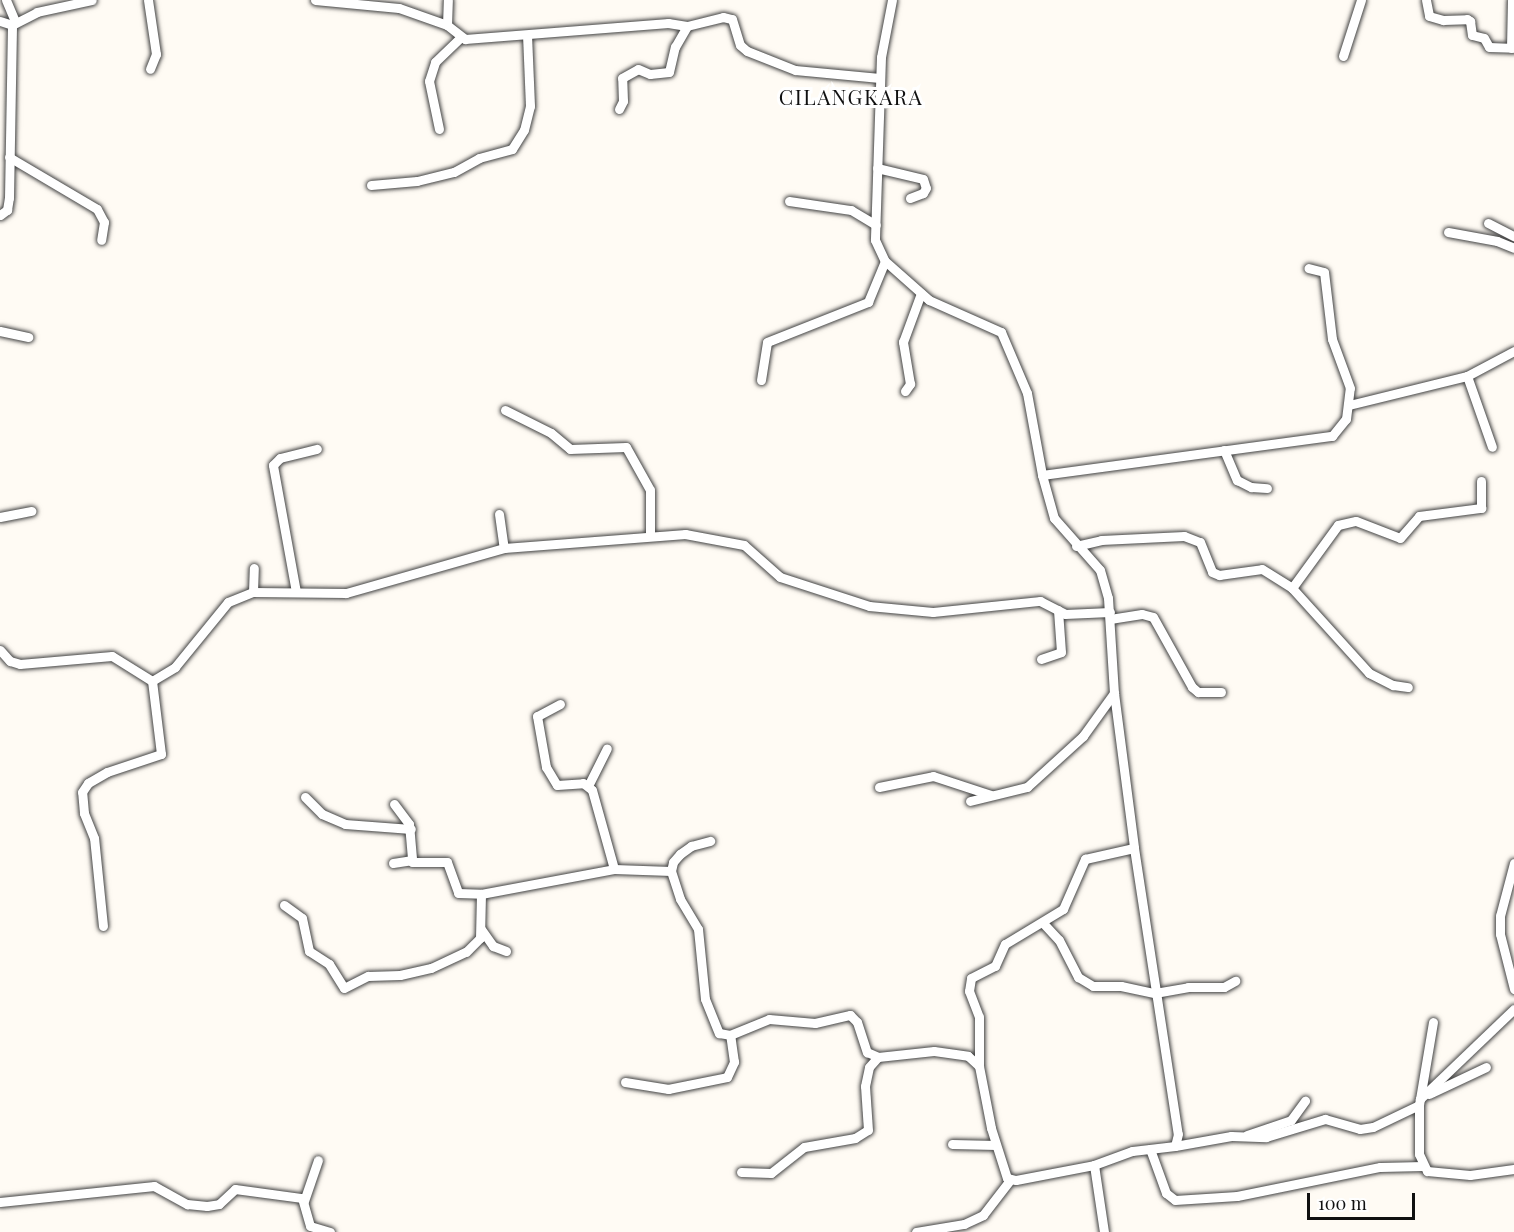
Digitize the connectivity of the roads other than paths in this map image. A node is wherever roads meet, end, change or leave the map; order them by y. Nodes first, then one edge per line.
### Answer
1 (6, 0) edge
2 (92, 0) edge
3 (148, 0) edge
4 (315, 0) edge
5 (448, 0) edge
6 (892, 0) edge
7 (1360, 0) edge
8 (1426, 0) edge
9 (1512, 0) edge
10 (79, 2) edge
11 (400, 4) edge
12 (0, 21) edge
13 (13, 23) junction
14 (447, 25) junction
15 (687, 26) junction
16 (527, 35) junction
17 (460, 38) junction
18 (1512, 48) edge
19 (1343, 56) dead end
20 (150, 69) dead end
21 (880, 78) junction
22 (619, 109) dead end
23 (439, 129) dead end
24 (9, 157) junction
25 (878, 168) junction
26 (371, 185) dead end
27 (910, 198) dead end
28 (789, 201) dead end
29 (0, 215) edge
30 (1488, 223) dead end
31 (876, 225) junction
32 (1448, 232) dead end
33 (1514, 236) edge
34 (101, 240) dead end
35 (1514, 249) edge
36 (885, 261) junction
37 (1308, 268) dead end
38 (921, 293) junction
39 (0, 331) edge
40 (28, 337) dead end
41 (1514, 340) edge
42 (1512, 351) edge
43 (1467, 376) junction
44 (761, 380) dead end
45 (905, 391) dead end
46 (1349, 405) junction
47 (505, 410) dead end
48 (1492, 447) dead end
49 (317, 449) dead end
50 (1224, 450) junction
51 (1042, 475) junction
52 (1481, 481) dead end
53 (1267, 488) dead end
54 (31, 511) dead end
55 (499, 514) dead end
56 (0, 517) edge
57 (650, 536) junction
58 (1076, 546) junction
59 (504, 548) junction
60 (254, 568) dead end
61 (1292, 588) junction
62 (253, 592) junction
63 (296, 592) junction
64 (1058, 610) junction
65 (1110, 616) junction
66 (0, 650) edge
67 (1041, 659) dead end
68 (152, 681) junction
69 (1407, 687) dead end
70 (1221, 692) dead end
71 (1114, 693) junction
72 (560, 704) dead end
73 (607, 748) dead end
74 (588, 786) junction
75 (879, 787) dead end
76 (993, 796) junction
77 (305, 797) dead end
78 (970, 801) dead end
79 (394, 804) dead end
80 (411, 829) junction
81 (710, 841) dead end
82 (1134, 848) junction
83 (411, 860) junction
84 (393, 863) dead end
85 (1514, 863) edge
86 (614, 869) junction
87 (671, 871) junction
88 (481, 894) junction
89 (284, 905) dead end
90 (1044, 924) junction
91 (103, 926) dead end
92 (481, 929) junction
93 (506, 951) dead end
94 (1235, 981) dead end
95 (1514, 989) edge
96 (1155, 993) junction
97 (1514, 1009) edge
98 (1433, 1022) dead end
99 (730, 1035) junction
100 (878, 1057) junction
101 (980, 1066) junction
102 (1486, 1067) dead end
103 (625, 1082) dead end
104 (1305, 1101) dead end
105 (1421, 1101) junction
106 (1242, 1137) junction
107 (952, 1144) dead end
108 (996, 1145) junction
109 (1175, 1146) junction
110 (1150, 1149) junction
111 (318, 1160) dead end
112 (1095, 1165) junction
113 (1423, 1166) junction
114 (1514, 1169) edge
115 (741, 1172) dead end
116 (1010, 1180) junction
117 (304, 1201) junction
118 (0, 1202) edge
119 (330, 1232) edge
120 (916, 1232) edge
121 (1104, 1232) edge

1 - 13 street
2 - 10 street
3 - 20 street
4 - 11 street
5 - 14 street
6 - 21 street
7 - 19 street
8 - 18 street
9 - 18 street
10 - 13 street
11 - 14 street
12 - 13 street
13 - 24 street
14 - 17 street
15 - 16 street
15 - 21 street
15 - 22 street
16 - 17 street
16 - 26 street
17 - 23 street
21 - 25 street
24 - 29 street
24 - 34 street
25 - 27 street
25 - 31 street
28 - 31 street
30 - 33 street
31 - 36 street
32 - 35 street
36 - 38 street
36 - 44 street
37 - 46 street
38 - 45 street
38 - 51 street
39 - 40 street
41 - 42 street
42 - 43 street
43 - 46 street
43 - 48 street
46 - 50 street
47 - 57 street
49 - 63 street
50 - 51 street
50 - 53 street
51 - 58 street
52 - 61 street
54 - 56 street
55 - 59 street
57 - 59 street
57 - 64 street
58 - 61 street
58 - 65 street
59 - 63 street
60 - 62 street
61 - 69 street
62 - 63 street
62 - 68 street
64 - 65 street
64 - 67 street
65 - 70 street
65 - 71 street
66 - 68 street
68 - 91 street
71 - 76 street
71 - 82 street
72 - 74 street
73 - 74 street
74 - 86 street
75 - 76 street
76 - 78 street
77 - 80 street
79 - 80 street
80 - 83 street
81 - 87 street
82 - 90 street
82 - 96 street
83 - 84 street
83 - 88 street
85 - 95 street
86 - 87 street
86 - 88 street
87 - 99 street
88 - 92 street
89 - 92 street
90 - 96 street
90 - 101 street
92 - 93 street
94 - 96 street
96 - 109 street
97 - 105 street
98 - 105 street
99 - 100 street
99 - 103 street
100 - 101 street
100 - 115 street
101 - 108 street
102 - 105 street
104 - 106 street
105 - 106 street
105 - 113 street
106 - 109 street
107 - 108 street
108 - 116 street
109 - 110 street
110 - 112 street
110 - 113 street
111 - 117 street
112 - 116 street
112 - 121 street
113 - 114 street
116 - 120 street
117 - 118 street
117 - 119 street

